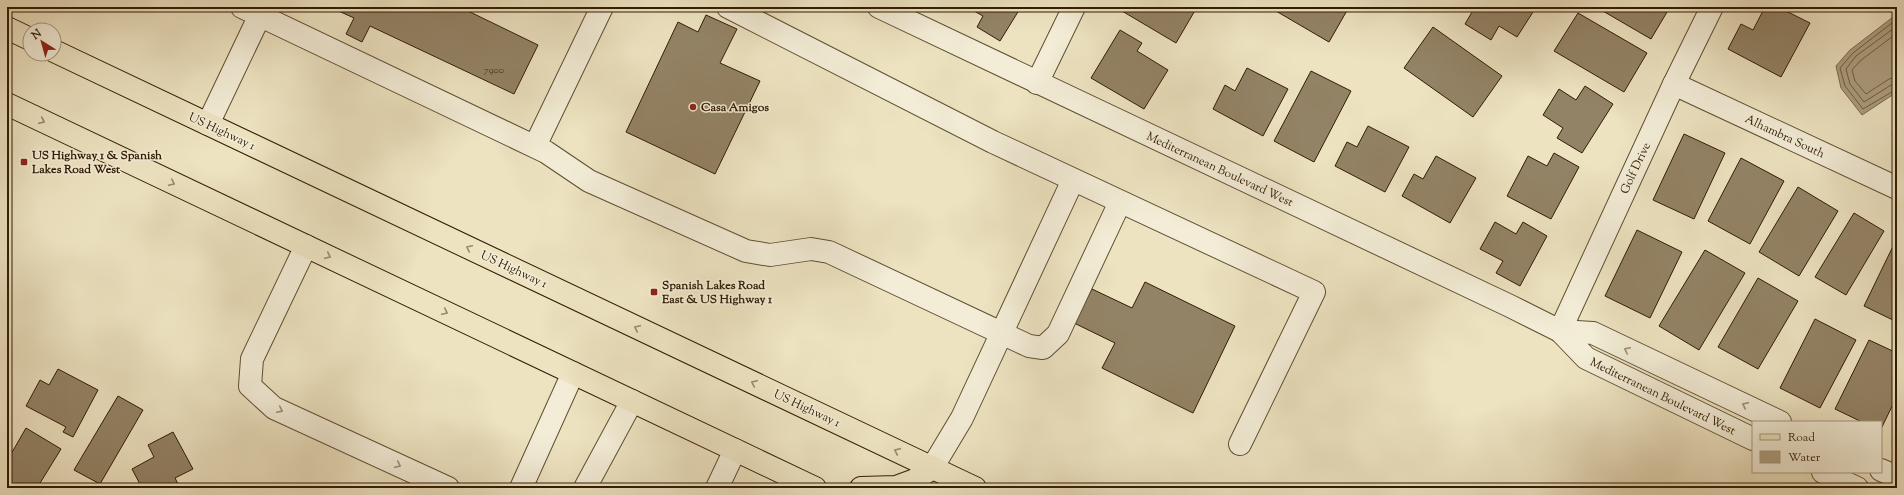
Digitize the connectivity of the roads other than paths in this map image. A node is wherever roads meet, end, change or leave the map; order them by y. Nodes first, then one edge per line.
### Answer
1 (602, 7) edge
2 (728, 7) edge
3 (879, 7) edge
4 (1074, 7) edge
5 (1712, 7) edge
6 (251, 11) edge
7 (7, 28) edge
8 (22, 35) edge
9 (62, 55) edge
10 (1037, 83) junction
11 (1674, 84) junction
12 (7, 104) edge
13 (208, 124) junction
14 (535, 146) junction
15 (1073, 180) junction
16 (1897, 188) edge
17 (1120, 202) junction
18 (306, 246) junction
19 (1560, 330) junction
20 (1001, 333) junction
21 (573, 373) junction
22 (632, 401) junction
23 (1778, 421) edge
24 (1752, 439) edge
25 (1240, 444) dead end
26 (735, 450) junction
27 (932, 468) junction
28 (1882, 470) edge
29 (1825, 473) edge
30 (1897, 477) edge
31 (448, 488) edge
32 (521, 488) edge
33 (585, 488) edge
34 (717, 488) edge
35 (815, 488) edge
36 (862, 488) edge
37 (975, 488) edge
38 (1857, 488) edge

1 - 14 street
2 - 15 street
3 - 10 street, Mediterranean Boulevard West
4 - 10 street
5 - 11 street, Golf Drive
6 - 13 street
6 - 14 street
7 - 8 main road
9 - 13 main road, US Highway 1
10 - 19 street, Mediterranean Boulevard West
11 - 16 street, Alhambra South
11 - 19 street, Golf Drive
12 -> 18 main road
27 -> 13 main road, US Highway 1
14 - 20 street
15 - 17 street
15 - 20 street
17 - 20 street
17 - 25 street
18 -> 21 main road
18 -> 31 street
23 -> 19 street, Mediterranean Boulevard West
19 - 24 street, Mediterranean Boulevard West
20 - 27 street
21 - 22 main road
21 - 32 street
22 - 26 main road
22 - 33 street
26 - 34 street
26 - 35 main road
27 - 36 main road
27 - 37 main road, US Highway 1
28 - 30 street
29 - 38 street

